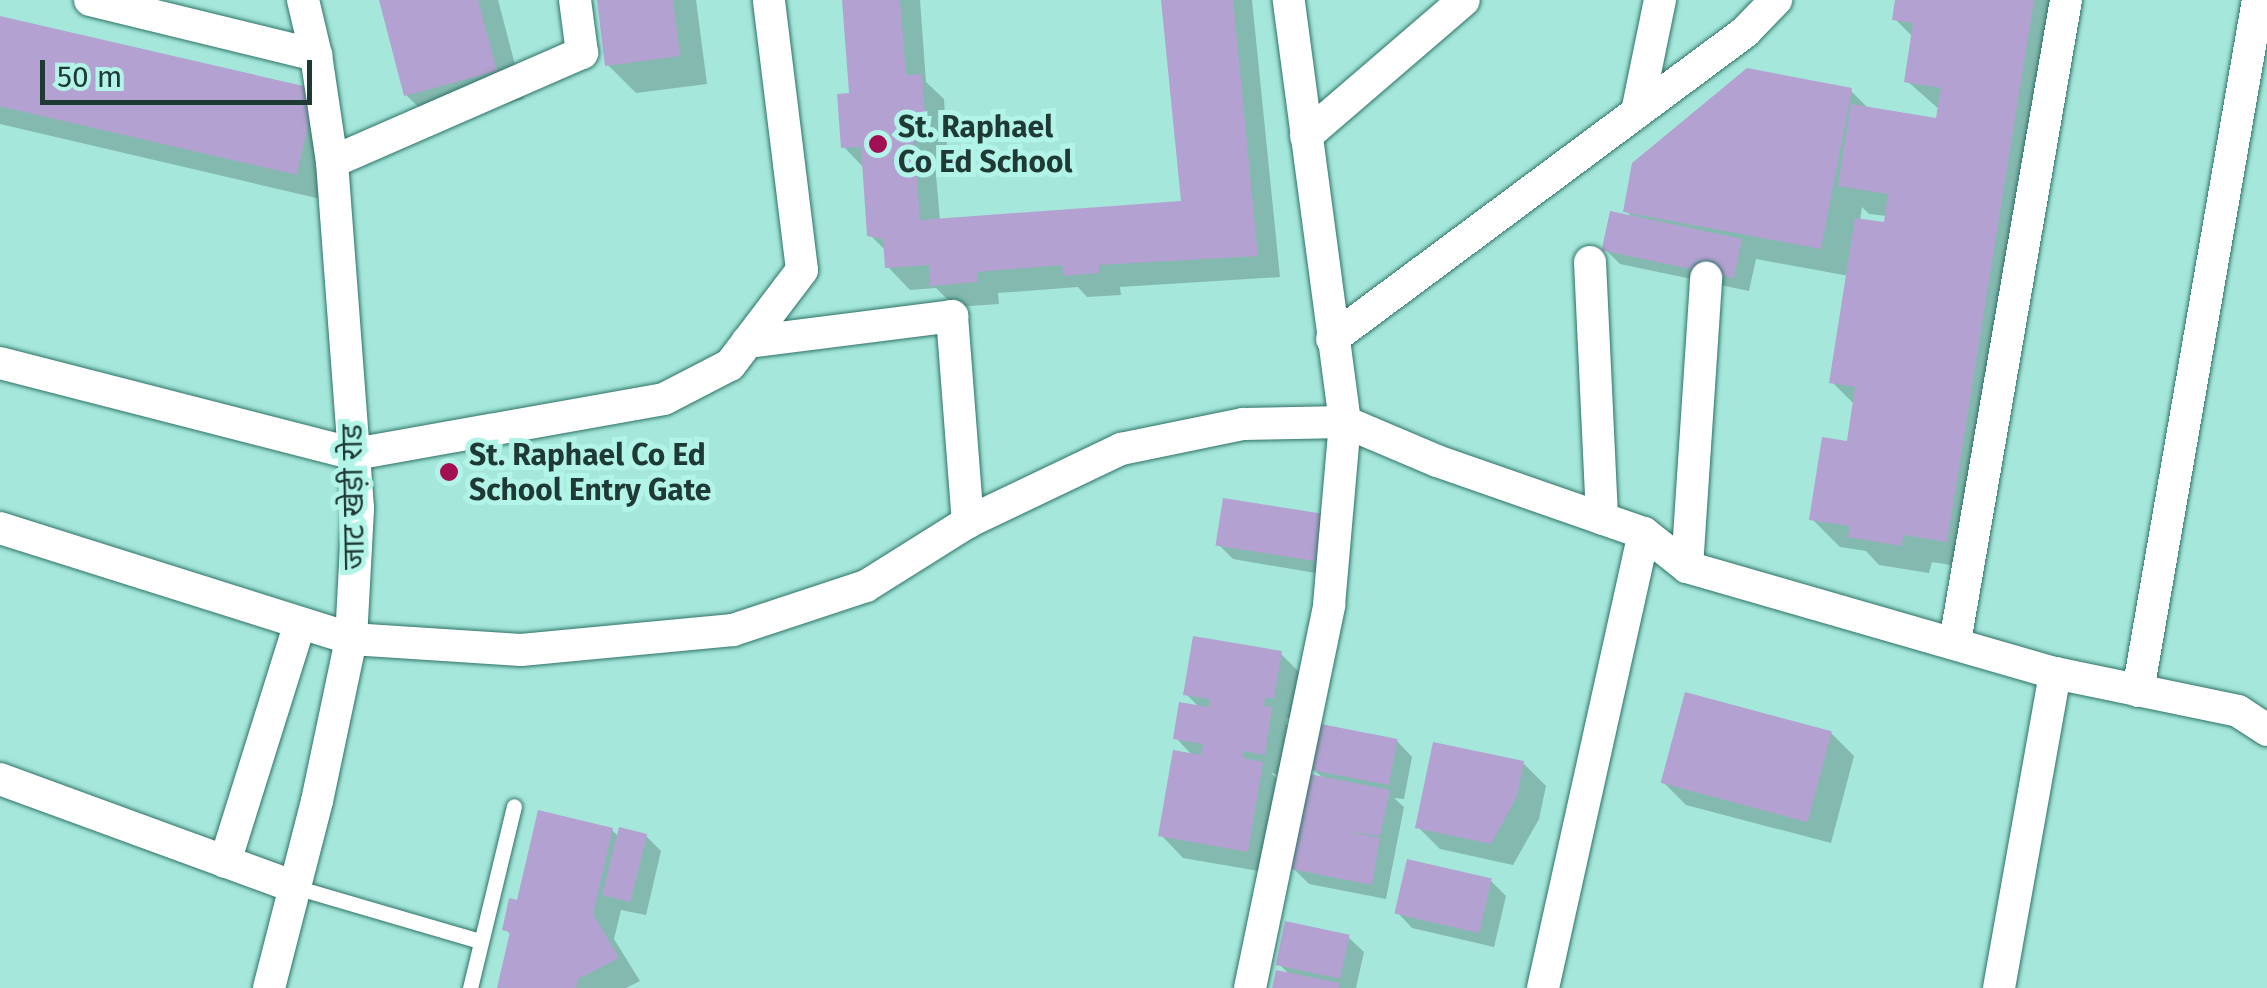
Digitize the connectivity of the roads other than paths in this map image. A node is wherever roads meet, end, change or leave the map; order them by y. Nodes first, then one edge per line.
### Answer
1 (90, 0) edge
2 (303, 0) edge
3 (575, 0) edge
4 (769, 0) edge
5 (1289, 0) edge
6 (1464, 0) edge
7 (1660, 0) edge
8 (1776, 0) edge
9 (2066, 0) edge
10 (2258, 0) edge
11 (316, 56) junction
12 (1638, 112) junction
13 (1306, 136) junction
14 (332, 162) junction
15 (1590, 262) dead end
16 (1706, 278) dead end
17 (1332, 339) junction
18 (747, 342) junction
19 (0, 363) edge
20 (1345, 422) junction
21 (354, 454) junction
22 (1602, 519) junction
23 (968, 522) junction
24 (0, 528) edge
25 (1644, 533) junction
26 (1687, 567) junction
27 (300, 623) junction
28 (350, 640) junction
29 (1956, 642) junction
30 (2055, 674) junction
31 (2138, 691) junction
32 (2267, 730) edge
33 (0, 779) edge
34 (514, 806) dead end
35 (224, 862) junction
36 (295, 887) junction
37 (480, 941) junction
38 (269, 988) edge
39 (470, 988) edge
40 (1250, 988) edge
41 (1543, 988) edge
42 (1999, 988) edge

1 - 11 street
2 - 11 street, जाट खेड़ी रोड
3 - 14 street
4 - 18 street
5 - 13 street
6 - 13 street
7 - 12 street
8 - 12 street
9 - 29 street
10 - 31 street
11 - 14 street, जाट खेड़ी रोड
12 - 17 street
13 - 17 street
14 - 21 street, जाट खेड़ी रोड
15 - 22 street
16 - 26 street
17 - 20 street
18 - 21 street
18 - 23 street
19 - 21 street
20 - 22 street
20 - 23 street
20 - 40 street
21 - 28 street, जाट खेड़ी रोड
22 - 25 street
23 - 28 street
24 - 27 street
25 - 26 street
25 - 41 street
26 - 29 street
27 - 28 street
27 - 35 street
28 - 36 street, जाट खेड़ी रोड
29 - 30 street
30 - 31 street
30 - 42 street
31 - 32 street
33 - 35 street
34 - 37 lane
35 - 36 street
36 - 37 lane
36 - 38 street, जाट खेड़ी रोड
37 - 39 lane

